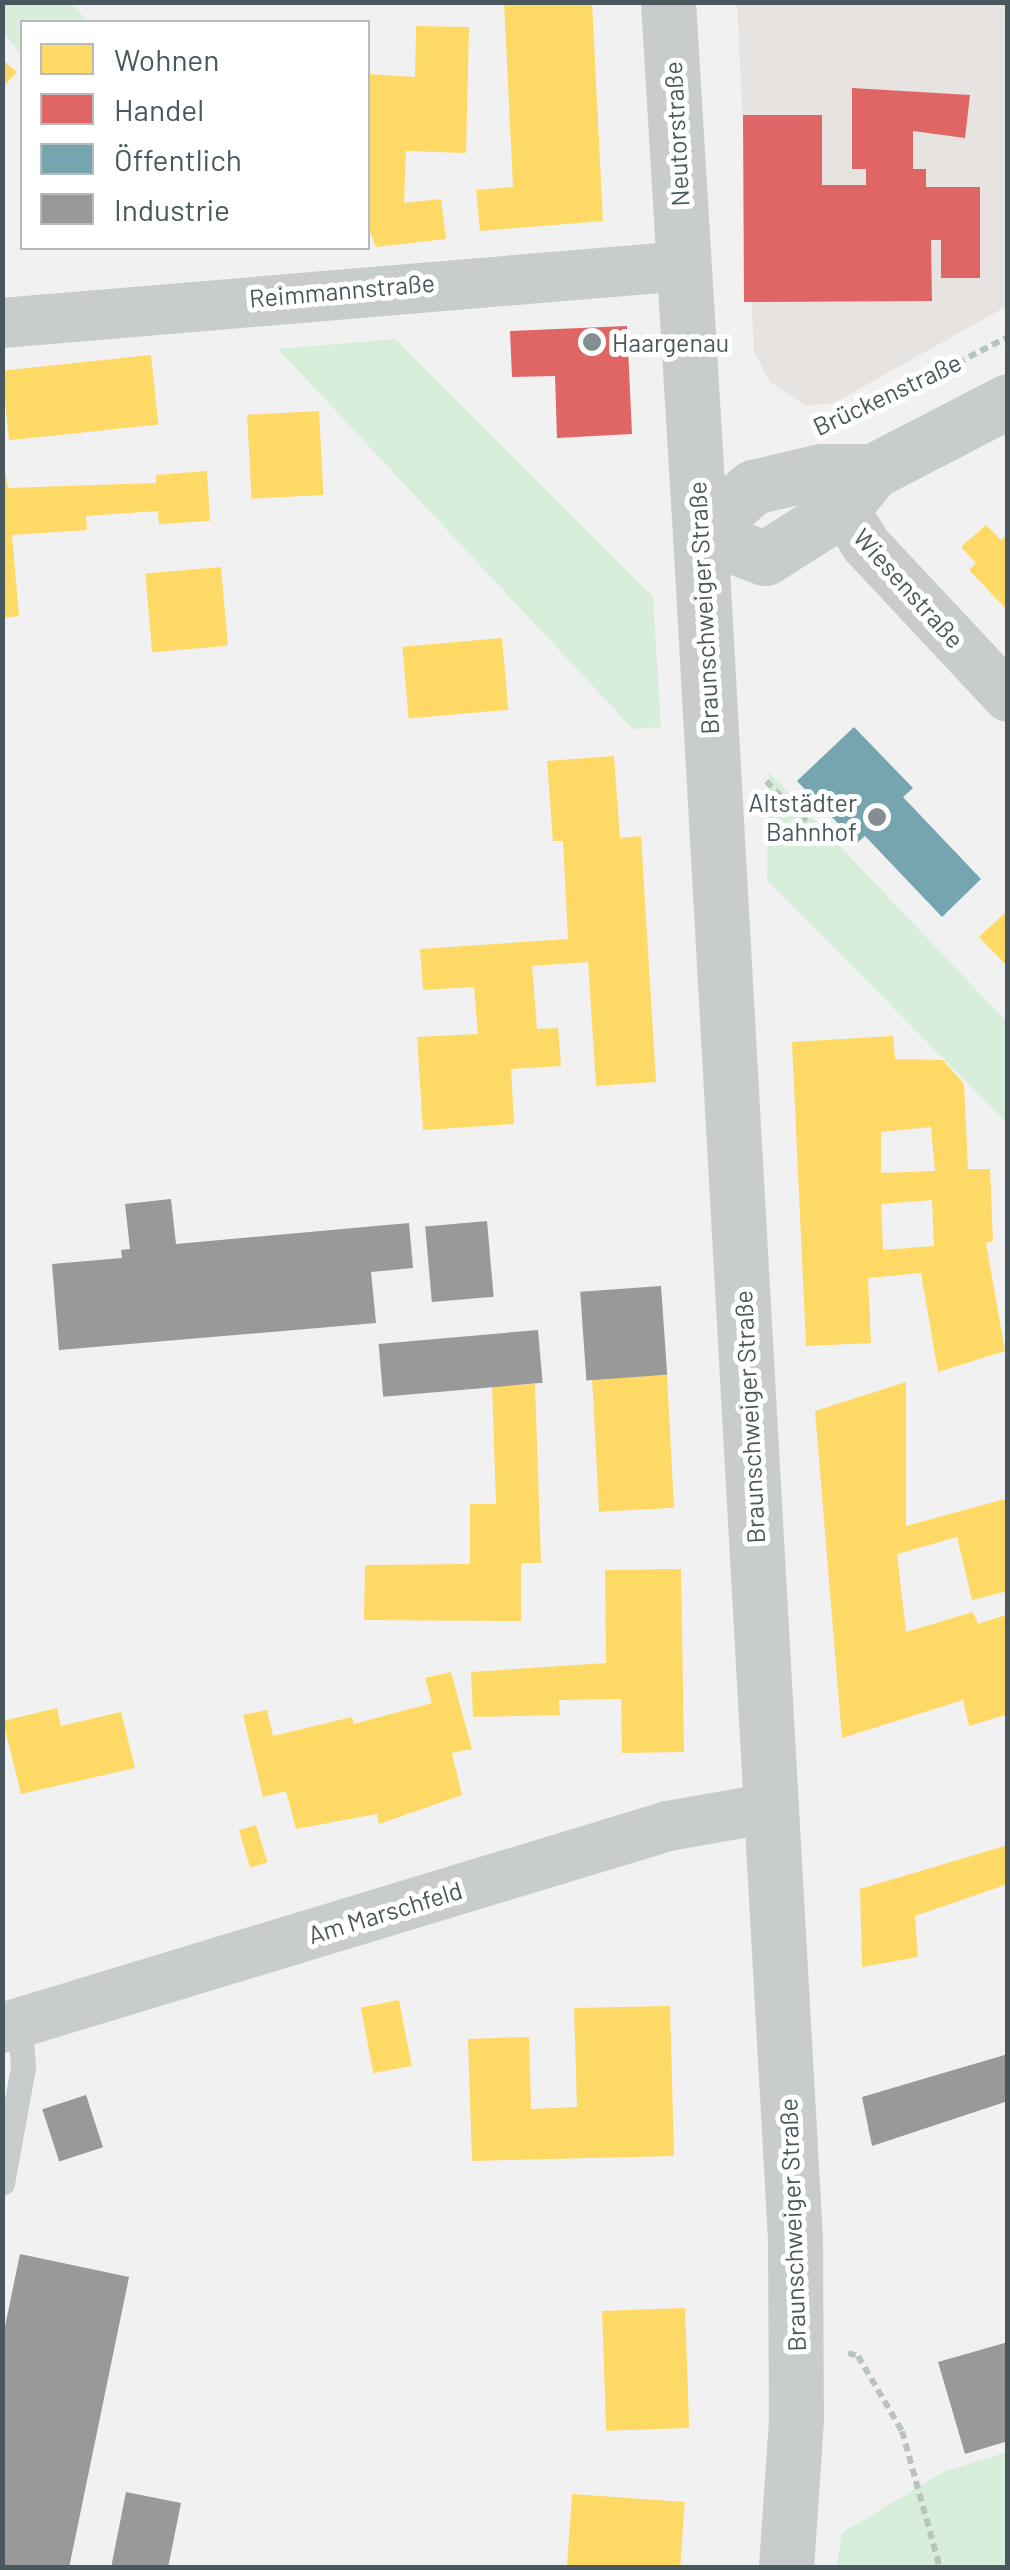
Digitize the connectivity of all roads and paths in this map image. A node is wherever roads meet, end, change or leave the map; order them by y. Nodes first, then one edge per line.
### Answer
1 (668, 2) edge
2 (683, 266) junction
3 (2, 323) edge
4 (1008, 337) edge
5 (1008, 401) edge
6 (848, 418) dead end
7 (845, 484) junction
8 (700, 534) junction
9 (1008, 696) edge
10 (771, 1808) junction
11 (11, 2026) edge
12 (2, 2183) edge
13 (797, 2342) junction
14 (786, 2568) edge
15 (940, 2568) edge

1 - 2 main road, Neutorstraße
2 - 3 street, Reimmannstraße
2 - 8 main road, Braunschweiger Straße
4 - 6 path, Brückenstraße
5 - 7 main road
7 - 8 main road
7 - 9 street, Wiesenstraße
8 - 10 main road, Braunschweiger Straße
10 - 11 street, Am Marschfeld
10 - 13 main road, Braunschweiger Straße
11 - 12 lane
13 - 14 main road, Braunschweiger Straße
13 - 15 path

